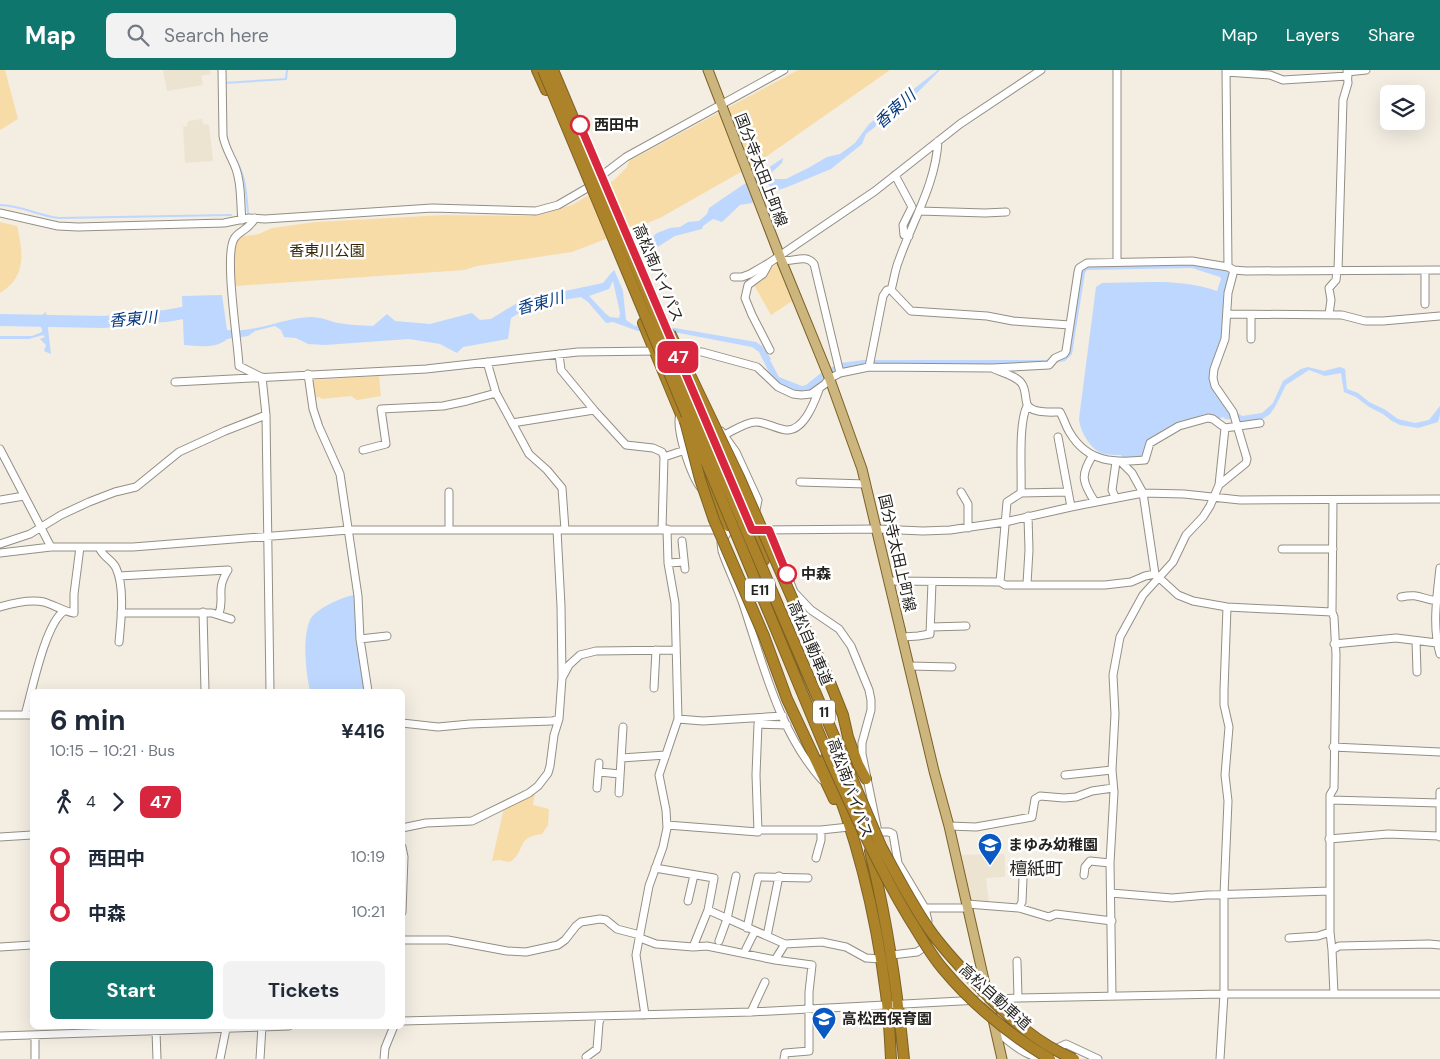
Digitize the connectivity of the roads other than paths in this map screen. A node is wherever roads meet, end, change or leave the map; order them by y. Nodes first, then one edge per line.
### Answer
1 (222, 70) edge
2 (537, 70) edge
3 (543, 70) edge
4 (553, 70) edge
5 (559, 70) edge
6 (708, 70) edge
7 (784, 70) edge
8 (1041, 70) edge
9 (1117, 70) edge
10 (1366, 70) edge
11 (1226, 71) edge
12 (1347, 73) edge
13 (722, 107) junction
14 (938, 141) junction
15 (895, 175) junction
16 (602, 178) junction
17 (589, 189) junction
18 (919, 211) junction
19 (1006, 212) dead end
20 (0, 213) edge
21 (255, 218) junction
22 (242, 220) junction
23 (908, 236) junction
24 (779, 255) junction
25 (1117, 262) junction
26 (769, 263) junction
27 (1440, 270) edge
28 (1232, 271) junction
29 (1337, 272) junction
30 (1425, 272) junction
31 (734, 277) dead end
32 (891, 290) junction
33 (647, 293) junction
34 (1425, 304) dead end
35 (1228, 314) junction
36 (1329, 314) junction
37 (1252, 315) junction
38 (1440, 316) edge
39 (1070, 325) junction
40 (1251, 339) dead end
41 (770, 350) dead end
42 (655, 352) junction
43 (675, 352) junction
44 (559, 354) junction
45 (487, 362) junction
46 (869, 364) junction
47 (992, 368) junction
48 (840, 369) junction
49 (308, 374) junction
50 (828, 375) junction
51 (262, 377) junction
52 (175, 382) dead end
53 (675, 383) junction
54 (692, 390) junction
55 (819, 390) junction
56 (496, 393) junction
57 (1027, 406) junction
58 (594, 410) junction
59 (680, 414) junction
60 (266, 416) junction
61 (512, 423) junction
62 (1236, 423) junction
63 (1260, 423) dead end
64 (1225, 428) junction
65 (724, 436) junction
66 (1058, 437) dead end
67 (0, 449) edge
68 (362, 450) dead end
69 (685, 450) junction
70 (1093, 455) junction
71 (664, 457) junction
72 (1118, 462) junction
73 (800, 482) dead end
74 (866, 484) junction
75 (1219, 485) junction
76 (449, 492) dead end
77 (961, 492) dead end
78 (1068, 492) junction
79 (1144, 492) junction
80 (1022, 493) junction
81 (24, 496) junction
82 (1214, 496) junction
83 (1115, 497) junction
84 (716, 498) junction
85 (1440, 499) edge
86 (0, 500) edge
87 (1333, 500) junction
88 (1095, 502) junction
89 (1071, 507) junction
90 (1028, 516) junction
91 (1005, 522) junction
92 (41, 528) junction
93 (968, 528) junction
94 (664, 529) junction
95 (877, 529) junction
96 (349, 530) junction
97 (449, 530) junction
98 (557, 530) junction
99 (565, 530) junction
100 (729, 530) junction
101 (752, 530) junction
102 (769, 530) junction
103 (268, 537) junction
104 (682, 541) dead end
105 (0, 544) edge
106 (51, 547) junction
107 (80, 547) junction
108 (99, 547) junction
109 (1282, 549) dead end
110 (1333, 549) junction
111 (0, 553) edge
112 (668, 563) junction
113 (1440, 568) edge
114 (118, 576) junction
115 (1156, 576) junction
116 (889, 581) junction
117 (932, 582) junction
118 (1000, 582) junction
119 (1027, 584) junction
120 (1401, 597) dead end
121 (1437, 601) junction
122 (0, 607) edge
123 (1227, 607) junction
124 (1438, 609) edge
125 (64, 611) junction
126 (203, 612) junction
127 (1332, 612) junction
128 (121, 613) junction
129 (219, 614) junction
130 (231, 619) dead end
131 (966, 626) dead end
132 (931, 627) junction
133 (386, 636) dead end
134 (902, 637) junction
135 (360, 639) junction
136 (1416, 641) junction
137 (119, 642) dead end
138 (1436, 643) junction
139 (1334, 644) junction
140 (656, 650) junction
141 (676, 650) junction
142 (1440, 654) edge
143 (909, 666) junction
144 (952, 667) dead end
145 (1417, 672) dead end
146 (562, 678) junction
147 (654, 688) dead end
148 (35, 689) edge
149 (204, 689) edge
150 (270, 689) edge
151 (368, 689) edge
152 (0, 715) edge
153 (29, 715) edge
154 (783, 716) junction
155 (558, 719) junction
156 (678, 719) junction
157 (758, 721) junction
158 (405, 723) edge
159 (787, 725) junction
160 (623, 727) dead end
161 (1333, 747) junction
162 (1440, 752) edge
163 (666, 755) junction
164 (621, 758) junction
165 (599, 763) dead end
166 (1112, 770) junction
167 (598, 772) junction
168 (620, 774) junction
169 (1065, 775) dead end
170 (866, 779) junction
171 (827, 786) junction
172 (597, 788) dead end
173 (1113, 788) junction
174 (1440, 792) edge
175 (619, 793) dead end
176 (1440, 796) edge
177 (1330, 800) junction
178 (1440, 803) edge
179 (667, 825) junction
180 (849, 826) junction
181 (949, 826) junction
182 (405, 827) edge
183 (758, 830) junction
184 (821, 830) junction
185 (878, 832) junction
186 (30, 835) edge
187 (1439, 836) edge
188 (0, 838) edge
189 (1329, 839) junction
190 (816, 858) dead end
191 (1110, 863) junction
192 (655, 868) junction
193 (694, 875) junction
194 (1084, 875) dead end
195 (736, 876) dead end
196 (779, 876) junction
197 (808, 878) dead end
198 (1023, 878) dead end
199 (1330, 891) junction
200 (1111, 893) junction
201 (1224, 894) junction
202 (882, 899) junction
203 (688, 901) dead end
204 (968, 906) junction
205 (925, 908) junction
206 (1019, 908) junction
207 (708, 910) junction
208 (728, 919) junction
209 (1112, 921) junction
210 (747, 928) junction
211 (755, 931) junction
212 (1330, 932) junction
213 (768, 936) junction
214 (640, 937) junction
215 (1289, 938) dead end
216 (405, 940) edge
217 (719, 940) dead end
218 (785, 944) junction
219 (30, 945) edge
220 (1440, 945) edge
221 (0, 947) edge
222 (693, 947) junction
223 (746, 949) dead end
224 (1332, 950) junction
225 (892, 955) junction
226 (881, 959) junction
227 (775, 960) junction
228 (1018, 961) dead end
229 (765, 982) dead end
230 (1224, 994) junction
231 (1334, 994) junction
232 (1440, 994) edge
233 (1112, 996) junction
234 (1018, 998) junction
235 (989, 999) junction
236 (899, 1003) junction
237 (887, 1004) junction
238 (809, 1008) junction
239 (751, 1012) junction
240 (645, 1015) junction
241 (601, 1016) junction
242 (405, 1020) edge
243 (147, 1029) edge
244 (226, 1029) joint
245 (262, 1029) edge
246 (393, 1029) edge
247 (156, 1031) junction
248 (996, 1031) junction
249 (35, 1035) junction
250 (0, 1036) edge
251 (586, 1056) dead end
252 (35, 1059) edge
253 (157, 1059) edge
254 (220, 1059) edge
255 (260, 1059) edge
256 (384, 1059) edge
257 (784, 1059) edge
258 (892, 1059) edge
259 (904, 1059) edge
260 (1002, 1059) edge
261 (1050, 1059) edge
262 (1074, 1059) edge
263 (1098, 1059) edge
264 (1220, 1059) edge

1 - 22 street
2 - 17 highway, 高松南バイパス / 11
3 - 53 highway, 高松自動車道 / E11, bridge
4 - 33 highway, 高松自動車道 / E11, bridge
5 - 16 highway, 高松南バイパス / 11
6 - 13 main road, 国分寺太田上町線
7 - 13 street
8 - 14 street
9 - 25 street
10 - 12 street
11 - 12 street
11 - 28 street
12 - 29 street
13 - 16 street
13 - 24 main road, 国分寺太田上町線
14 - 15 street
14 - 18 street
15 - 23 street
15 - 24 street
16 - 43 highway, 高松南バイパス / 11, bridge
17 - 21 street
17 - 42 highway, 高松南バイパス / 11, bridge
18 - 19 street
18 - 23 street
20 - 22 street
21 - 22 street
21 - 51 street
23 - 32 street
24 - 26 street
24 - 48 street
24 - 50 main road, 国分寺太田上町線
25 - 28 street
25 - 39 street
26 - 31 street
26 - 41 street
27 - 30 street
28 - 29 street
28 - 35 street
29 - 30 street
29 - 36 street
30 - 34 street
32 - 39 street
32 - 46 street
33 - 170 highway, bridge
33 - 262 highway, 高松自動車道 / E11, bridge
35 - 37 street
35 - 62 street
36 - 37 street
36 - 38 street
37 - 40 street
39 - 47 street
42 - 43 street
42 - 44 street
42 - 59 highway, 高松南バイパス / 11
43 - 54 highway, 高松南バイパス / 11
43 - 55 street
44 - 45 street
44 - 58 street
45 - 49 street
45 - 56 street
46 - 47 street
46 - 48 street
47 - 57 street
48 - 50 street
49 - 51 street
49 - 96 street
50 - 55 street
50 - 74 main road, 国分寺太田上町線
51 - 52 street
51 - 60 street
53 - 171 highway, bridge
53 - 261 highway, 高松自動車道 / E11, bridge
54 - 65 street
54 - 101 highway, 高松南バイパス / 11
55 - 65 street
56 - 61 street
56 - 68 street
57 - 70 street
57 - 80 street
58 - 61 street
58 - 71 street
59 - 69 street
59 - 84 highway, 高松南バイパス / 11
60 - 92 street
60 - 103 street
61 - 99 street
62 - 63 street
62 - 64 street
62 - 75 street
64 - 72 street
64 - 75 street
65 - 101 street
66 - 78 street
67 - 81 street
69 - 71 street
69 - 84 street
70 - 72 street
70 - 88 street
71 - 94 street
72 - 79 street
72 - 83 street
73 - 74 street
74 - 95 main road, 国分寺太田上町線
75 - 82 street
76 - 97 street
77 - 93 street
78 - 80 street
78 - 89 street
79 - 82 street
79 - 83 street
79 - 115 street
80 - 91 street
81 - 86 street
81 - 92 street
82 - 87 street
82 - 115 street
83 - 88 street
84 - 100 highway, 高松南バイパス / 11
85 - 87 street
87 - 110 street
88 - 89 street
89 - 90 street
90 - 91 street
90 - 119 street
91 - 93 street
91 - 118 street
92 - 105 street
92 - 106 street
93 - 95 street
94 - 99 street
94 - 100 street
94 - 112 street
95 - 102 street
95 - 116 main road, 国分寺太田上町線
96 - 97 street
96 - 103 street
96 - 135 street
97 - 98 street
98 - 99 street
98 - 146 street
100 - 101 street
100 - 154 street
100 - 180 highway, 高松南バイパス / 11
101 - 102 street
101 - 202 highway, 高松南バイパス / 11
102 - 170 street
103 - 108 street
103 - 150 street
104 - 112 street
106 - 107 street
106 - 111 street
107 - 108 street
107 - 125 street
108 - 114 street
109 - 110 street
110 - 127 street
112 - 141 street
113 - 121 street
114 - 128 street
114 - 129 street
115 - 119 street
115 - 123 street
115 - 166 street
116 - 117 street
116 - 134 main road, 国分寺太田上町線
117 - 118 street
117 - 132 street
118 - 119 street
120 - 121 street
121 - 124 street
122 - 125 street
123 - 127 street
123 - 201 street
124 - 138 street
125 - 148 street
126 - 128 street
126 - 129 street
126 - 149 street
127 - 139 street
128 - 137 street
129 - 130 street
131 - 132 street
132 - 134 street
133 - 135 street
134 - 143 main road, 国分寺太田上町線
135 - 151 street
136 - 138 street
136 - 139 street
136 - 145 street
138 - 142 street
139 - 161 street
140 - 141 street
140 - 146 street
140 - 147 street
141 - 156 street
143 - 144 street
143 - 181 main road, 国分寺太田上町線
146 - 155 street
152 - 153 street
154 - 157 street
154 - 159 street
155 - 158 street
155 - 182 street
156 - 157 street
156 - 163 street
157 - 159 street
157 - 183 street
159 - 171 street
160 - 164 street
161 - 162 street
161 - 177 street
163 - 164 street
163 - 179 street
164 - 168 street
165 - 167 street
166 - 169 street
166 - 173 street
167 - 168 street
167 - 172 street
168 - 175 street
170 - 185 street
171 - 180 highway
173 - 181 street
173 - 191 street
174 - 176 street
176 - 178 street
177 - 178 street
177 - 189 street
178 - 187 street
179 - 183 street
179 - 192 street
180 - 184 street
180 - 226 highway, 高松南バイパス / 11
181 - 204 main road, 国分寺太田上町線
183 - 184 street
184 - 190 street
185 - 202 street
185 - 205 street
186 - 188 street
187 - 189 street
189 - 199 street
191 - 194 street
191 - 200 street
192 - 193 street
192 - 214 street
193 - 203 street
193 - 207 street
195 - 208 street
196 - 197 street
196 - 210 street
196 - 213 street
198 - 206 street
199 - 201 street
199 - 212 street
200 - 201 street
200 - 209 street
201 - 230 street
202 - 225 highway, 高松南バイパス / 11
204 - 205 street
204 - 206 street
204 - 235 main road, 国分寺太田上町線
205 - 225 street
206 - 209 street
207 - 208 street
207 - 222 street
208 - 210 street
208 - 217 street
209 - 233 street
210 - 211 street
211 - 213 street
211 - 223 street
212 - 215 street
212 - 224 street
213 - 218 street
214 - 216 street
214 - 222 street
214 - 240 street
218 - 226 street
218 - 227 street
219 - 221 street
220 - 224 street
222 - 227 street
224 - 231 street
225 - 236 highway, 高松南バイパス / 11
226 - 237 highway, 高松南バイパス / 11
227 - 238 street
228 - 234 street
229 - 239 street
230 - 231 street
230 - 233 street
230 - 264 street
231 - 232 street
233 - 234 street
234 - 235 street
235 - 236 street
235 - 248 main road, 国分寺太田上町線
236 - 237 street
236 - 259 highway, 高松南バイパス / 11
237 - 238 street
237 - 258 highway, 高松南バイパス / 11
238 - 239 street
238 - 257 street
239 - 240 street
240 - 241 street
241 - 242 street
241 - 251 street
243 - 247 street
243 - 249 street
244 - 247 street
244 - 254 street
245 - 255 street
246 - 256 street
247 - 253 street
248 - 260 main road, 国分寺太田上町線
248 - 263 street
249 - 250 street
249 - 252 street

